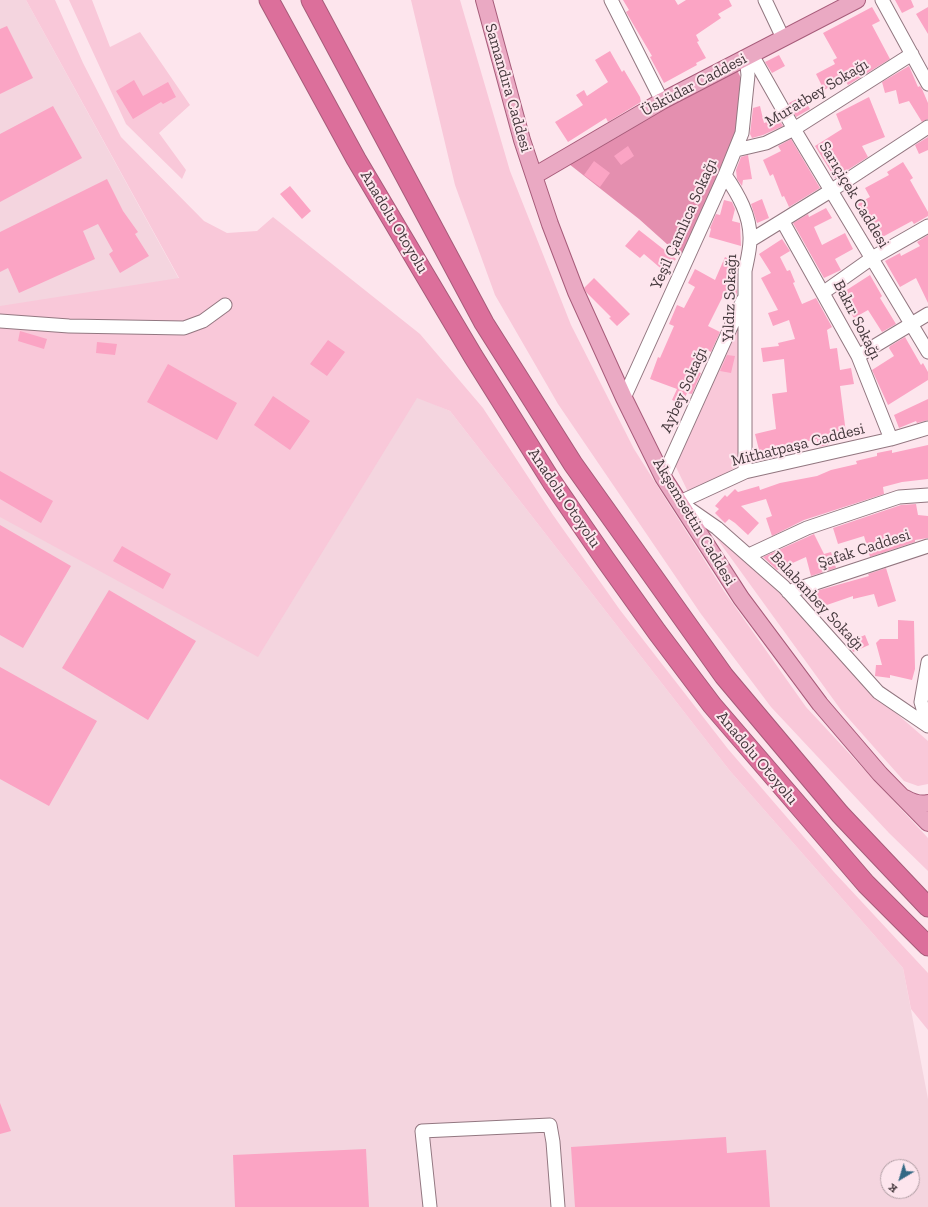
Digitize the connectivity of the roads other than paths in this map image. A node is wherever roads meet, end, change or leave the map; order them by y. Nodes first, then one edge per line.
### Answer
1 (269, 0) edge
2 (311, 0) edge
3 (484, 0) edge
4 (611, 0) edge
5 (765, 0) edge
6 (857, 0) edge
7 (882, 0) edge
8 (783, 38) junction
9 (912, 54) junction
10 (749, 56) junction
11 (928, 84) edge
12 (662, 101) junction
13 (928, 127) edge
14 (794, 129) junction
15 (736, 150) junction
16 (725, 174) junction
17 (534, 176) junction
18 (832, 190) junction
19 (783, 222) junction
20 (928, 226) edge
21 (750, 240) junction
22 (872, 258) junction
23 (824, 292) junction
24 (746, 295) junction
25 (224, 305) dead end
26 (928, 314) edge
27 (0, 321) edge
28 (910, 324) junction
29 (928, 352) edge
30 (858, 356) junction
31 (624, 398) junction
32 (928, 428) edge
33 (891, 439) junction
34 (745, 472) junction
35 (663, 476) junction
36 (928, 495) edge
37 (680, 502) junction
38 (928, 546) edge
39 (749, 554) junction
40 (788, 592) junction
41 (928, 662) edge
42 (928, 726) edge
43 (777, 739) junction
44 (928, 794) edge
45 (900, 795) junction
46 (928, 803) edge
47 (928, 823) edge
48 (866, 884) junction
49 (928, 896) edge
50 (928, 907) edge
51 (928, 946) edge
52 (928, 953) edge
53 (430, 1207) edge
54 (558, 1207) edge

1 - 48 highway, Anadolu Otoyolu
2 - 43 highway, Anadolu Otoyolu
3 - 17 main road, Samandıra Caddesi
4 - 12 street
5 - 8 street
6 - 8 main road, Üsküdar Caddesi
7 - 9 street
8 - 10 main road, Üsküdar Caddesi
9 - 11 street
9 - 14 street, Muratbey Sokağı
10 - 12 main road, Üsküdar Caddesi
10 - 14 street, Sarıçiçek Caddesi
10 - 15 street, Yeşil Çamlıca Sokağı
12 - 17 main road, Üsküdar Caddesi
13 - 18 street, Yıldız Sokağı
14 - 15 street, Muratbey Sokağı
14 - 18 street, Sarıçiçek Caddesi
15 - 16 street, Yeşil Çamlıca Sokağı
16 - 21 street
16 - 31 street, Yeşil Çamlıca Sokağı
17 - 31 main road, Akşemsettin Caddesi
18 - 19 street, Yıldız Sokağı
18 - 22 street, Sarıçiçek Caddesi
19 - 21 street, Yıldız Sokağı
19 - 23 street, Bakır Sokağı
20 - 22 street
21 - 24 street, Yıldız Sokağı
22 - 23 street
22 - 28 street, Sarıçiçek Caddesi
23 - 30 street, Bakır Sokağı
24 - 34 street, Yıldız Sokağı
24 - 35 street, Aybey Sokağı
25 - 27 street
26 - 28 street
28 - 29 street, Sarıçiçek Caddesi
28 - 30 street
30 - 33 street, Bakır Sokağı
31 - 35 main road, Akşemsettin Caddesi
32 - 33 street, Mithatpaşa Caddesi
33 - 34 street, Mithatpaşa Caddesi
34 - 37 street, Mithatpaşa Caddesi
35 - 37 main road, Akşemsettin Caddesi
36 - 39 street
37 - 39 street, Balabanbey Sokağı
37 - 45 main road, Akşemsettin Caddesi
38 - 40 street, Şafak Caddesi
39 - 40 street, Balabanbey Sokağı
40 - 42 street, Balabanbey Sokağı
41 - 42 street
43 - 49 highway
43 - 50 highway, Anadolu Otoyolu
44 - 45 main road
45 - 46 main road
45 - 47 main road, Akşemsettin Caddesi
48 - 51 highway, Anadolu Otoyolu
48 - 52 highway
53 - 54 street

